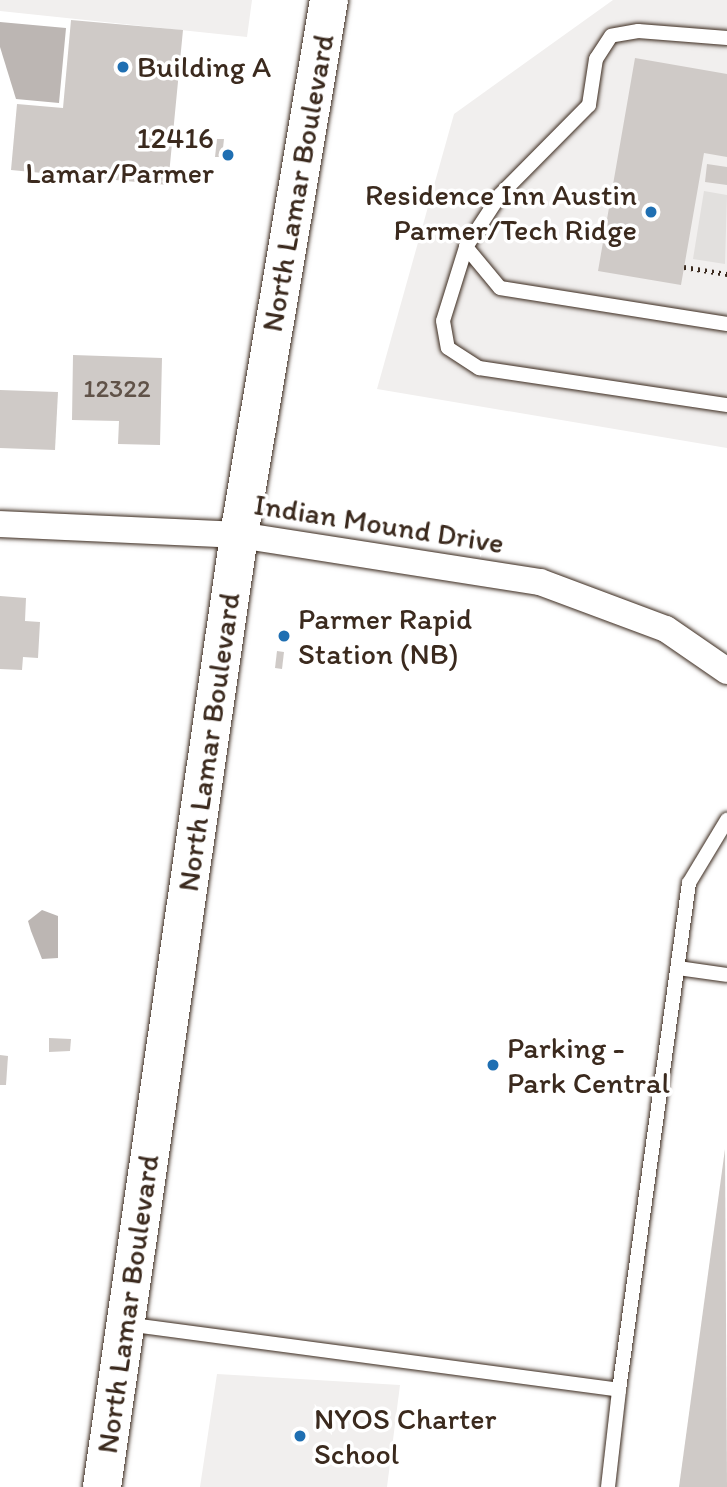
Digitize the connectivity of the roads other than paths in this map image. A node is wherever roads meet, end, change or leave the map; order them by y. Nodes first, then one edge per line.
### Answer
1 (325, 1) edge
2 (727, 38) edge
3 (466, 247) junction
4 (727, 324) edge
5 (727, 405) edge
6 (0, 524) edge
7 (239, 535) junction
8 (727, 671) edge
9 (727, 820) edge
10 (678, 968) junction
11 (727, 975) edge
12 (125, 1324) junction
13 (619, 1390) junction
14 (102, 1487) edge
15 (608, 1487) edge

1 - 7 main road, North Lamar Boulevard
2 - 3 lane
3 - 4 lane
3 - 5 lane
6 - 7 street, Indian Mound Drive
7 - 8 street, Indian Mound Drive
7 - 12 main road, North Lamar Boulevard
9 - 10 lane
10 - 11 lane
10 - 13 lane
12 - 13 lane
12 - 14 main road, North Lamar Boulevard
13 - 15 lane

